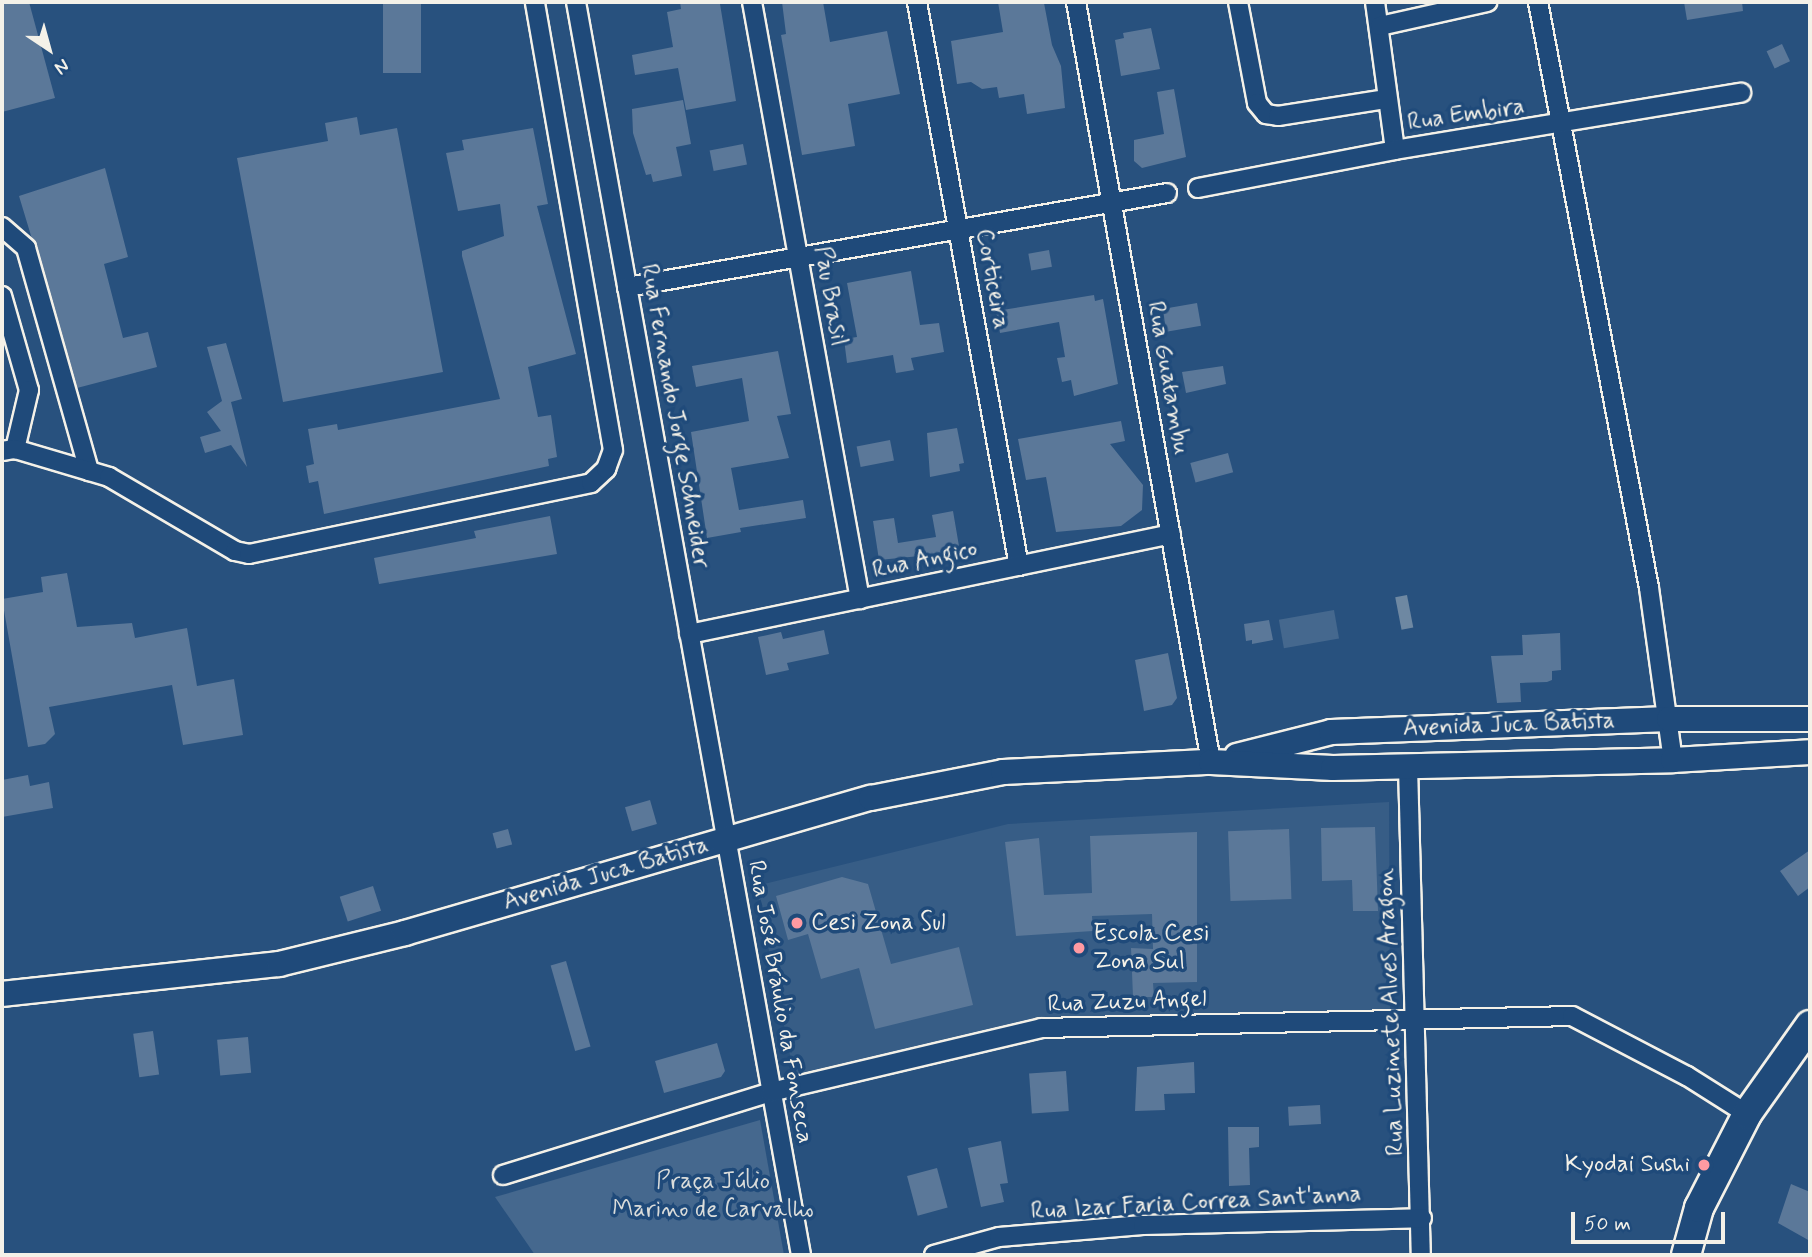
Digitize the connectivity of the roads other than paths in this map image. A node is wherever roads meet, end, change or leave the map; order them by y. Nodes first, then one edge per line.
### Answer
1 (535, 2) edge
2 (576, 2) edge
3 (752, 2) edge
4 (917, 2) edge
5 (1076, 2) edge
6 (1238, 2) edge
7 (1375, 2) edge
8 (1487, 2) edge
9 (1538, 2) edge
10 (1380, 26) junction
11 (1741, 93) dead end
12 (1387, 99) junction
13 (1558, 126) junction
14 (1395, 150) junction
15 (1198, 188) dead end
16 (1167, 193) dead end
17 (1112, 205) junction
18 (2, 228) edge
19 (958, 231) junction
20 (799, 258) junction
21 (627, 287) junction
22 (2, 296) edge
23 (9, 450) edge
24 (89, 471) junction
25 (1171, 534) junction
26 (1019, 566) junction
27 (860, 599) junction
28 (689, 634) junction
29 (1669, 719) junction
30 (1810, 719) edge
31 (1331, 733) junction
32 (1810, 752) edge
33 (1673, 760) junction
34 (1212, 762) junction
35 (1408, 766) junction
36 (1332, 768) junction
37 (726, 839) junction
38 (2, 994) edge
39 (1416, 1018) junction
40 (1807, 1033) edge
41 (771, 1092) junction
42 (1747, 1114) junction
43 (503, 1175) dead end
44 (1422, 1218) junction
45 (999, 1237) junction
46 (801, 1255) edge
47 (934, 1255) edge
48 (1003, 1255) edge
49 (1421, 1255) edge
50 (1686, 1255) edge

1 - 24 street
2 - 21 street, Rua Fernando Jorge Schneider
3 - 20 street, Pau Brasil
4 - 19 street, Corticeira
5 - 17 street, Rua Guatambu
6 - 12 street
7 - 10 street
8 - 10 street
9 - 13 street
10 - 12 street
11 - 13 street, Rua Embira
12 - 14 street
13 - 14 street, Rua Embira
13 - 29 street
14 - 15 street, Rua Embira
16 - 17 street
17 - 19 street
17 - 25 street, Rua Guatambu
18 - 24 street
19 - 20 street
19 - 26 street, Corticeira
20 - 21 street
20 - 27 street, Pau Brasil
21 - 28 street, Rua Fernando Jorge Schneider
22 - 23 street
23 - 24 street
25 - 26 street, Rua Angico
25 - 34 street, Rua Guatambu
26 - 27 street, Rua Angico
27 - 28 street, Rua Angico
28 - 37 street, Rua Fernando Jorge Schneider
29 - 30 main road, Avenida Juca Batista
29 - 31 main road, Avenida Juca Batista
29 - 33 street
31 - 34 main road, Avenida Juca Batista
31 - 36 main road
32 - 33 main road, Avenida Juca Batista
33 - 35 main road, Avenida Juca Batista
34 - 36 main road, Avenida Juca Batista
34 - 37 main road, Avenida Juca Batista
35 - 36 main road, Avenida Juca Batista
35 - 39 street, Rua Luzinete Alves Aragon
37 - 38 main road, Avenida Juca Batista
37 - 41 street, Rua José Bráulio da Fonseca
39 - 41 street, Rua Zuzu Angel
39 - 42 street, Rua Zuzu Angel
39 - 44 street, Rua Luzinete Alves Aragon
40 - 42 main road
41 - 43 street, Rua Zuzu Angel
41 - 46 street, Rua José Bráulio da Fonseca
42 - 50 main road
44 - 45 street, Rua Izar Faria Correa Sant'anna
44 - 49 street, Rua Luzinete Alves Aragon
45 - 47 street, Rua Izar Faria Correa Sant'anna
45 - 48 street

